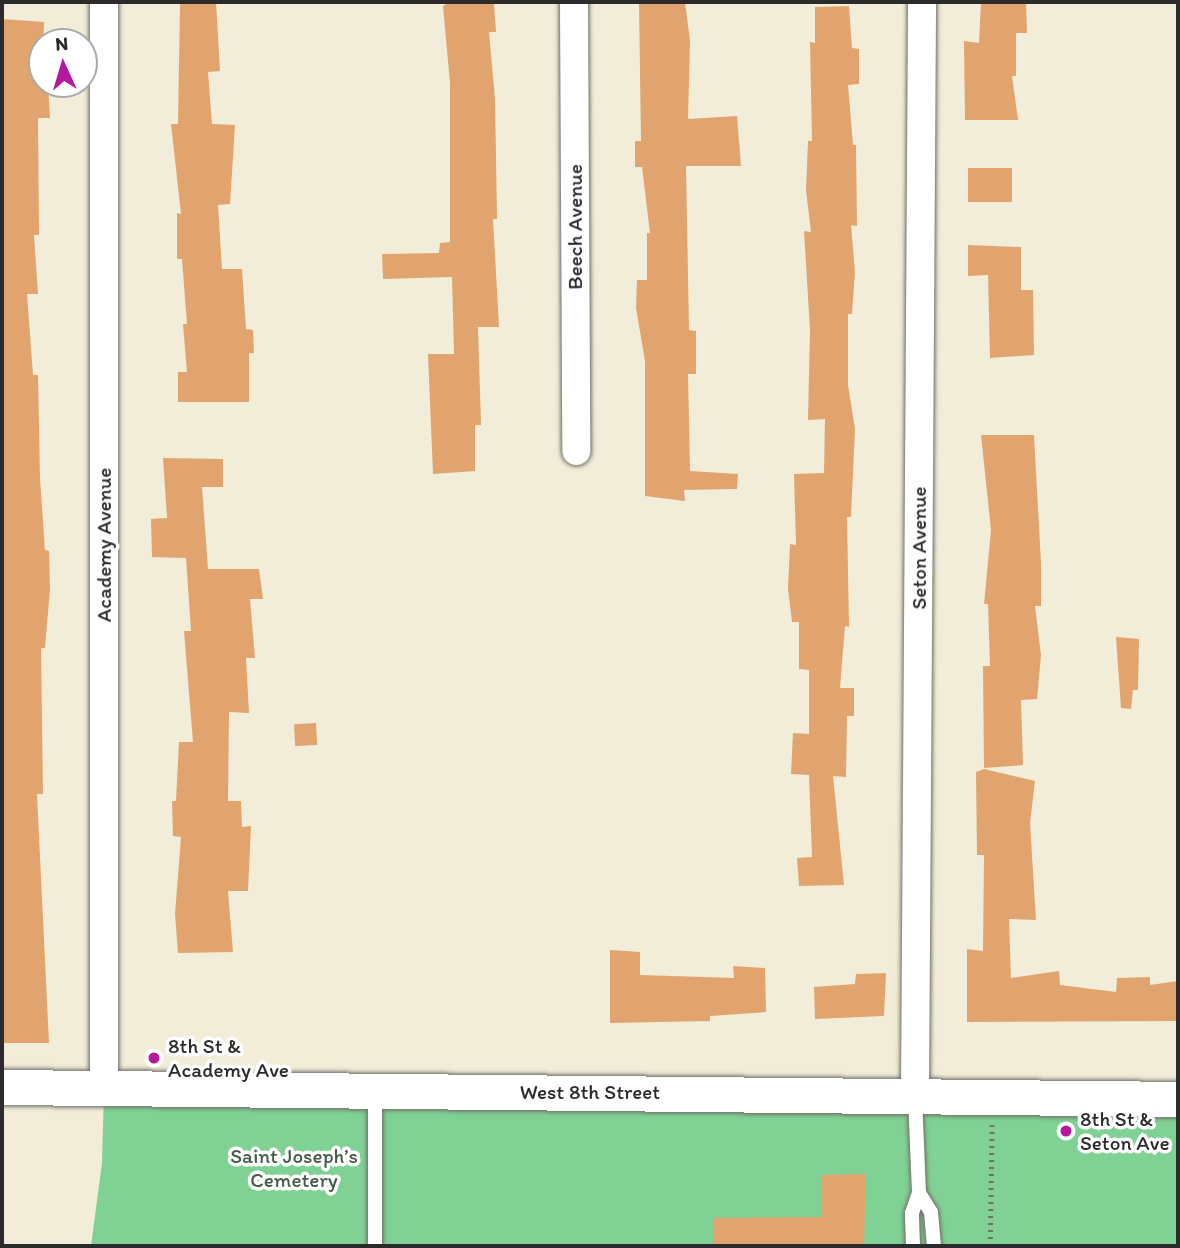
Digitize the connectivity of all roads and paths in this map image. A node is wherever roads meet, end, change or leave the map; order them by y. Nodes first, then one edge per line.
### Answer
1 (104, 2) edge
2 (574, 2) edge
3 (922, 2) edge
4 (576, 451) dead end
5 (2, 1087) edge
6 (104, 1088) junction
7 (375, 1090) junction
8 (915, 1095) junction
9 (992, 1096) junction
10 (1178, 1100) edge
11 (919, 1193) junction
12 (375, 1246) edge
13 (913, 1246) edge
14 (934, 1246) edge
15 (990, 1246) edge

1 - 6 street, Academy Avenue
2 - 4 street, Beech Avenue
3 - 8 street, Seton Avenue
5 - 6 street, West 8th Street
6 - 7 street, West 8th Street
7 - 8 street, West 8th Street
7 - 12 lane
8 - 9 street, West 8th Street
8 - 11 lane
9 - 10 street, West 8th Street
9 - 15 path
11 - 13 lane
11 - 14 lane

